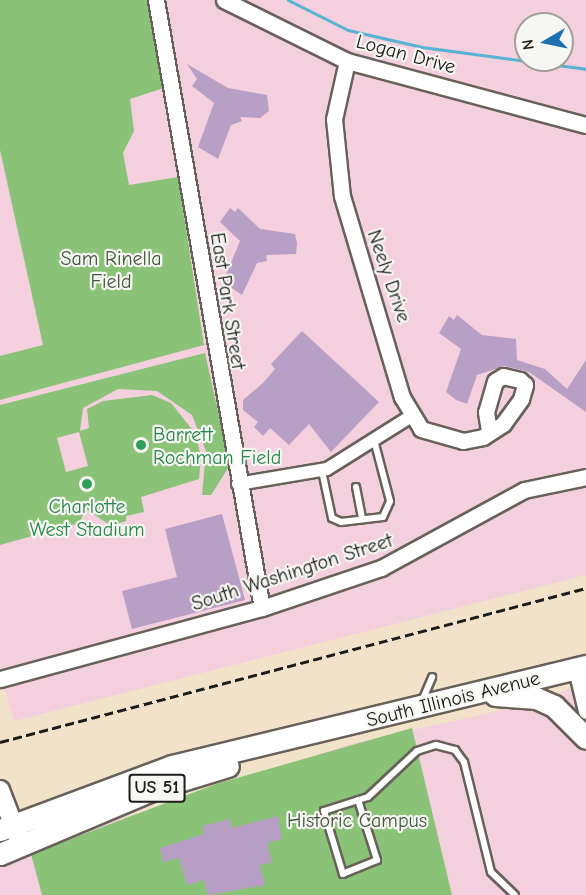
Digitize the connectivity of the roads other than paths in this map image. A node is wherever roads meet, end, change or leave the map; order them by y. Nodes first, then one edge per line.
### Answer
1 (156, 0) edge
2 (224, 0) edge
3 (347, 62) junction
4 (586, 125) edge
5 (410, 417) junction
6 (489, 432) dead end
7 (374, 436) junction
8 (322, 471) junction
9 (586, 477) edge
10 (238, 484) junction
11 (356, 487) dead end
12 (362, 519) junction
13 (261, 608) junction
14 (581, 667) edge
15 (7, 677) edge
16 (432, 677) dead end
17 (468, 694) junction
18 (418, 707) junction
19 (586, 711) edge
20 (319, 733) junction
21 (586, 738) edge
22 (0, 790) edge
23 (358, 800) junction
24 (6, 828) edge
25 (21, 844) junction
26 (0, 854) edge
27 (515, 895) edge

1 - 10 street, East Park Street
2 - 3 street, Logan Drive
3 - 4 street, Logan Drive
3 - 5 street, Neely Drive
5 - 6 street
5 - 7 street
7 - 8 street
7 - 12 lane
8 - 10 street
8 - 12 lane
9 - 13 street, South Washington Street
10 - 13 street, East Park Street
11 - 12 lane
13 - 15 street, South Washington Street
14 - 17 highway, South Illinois Avenue / US 51
14 - 19 street
16 - 18 lane
17 - 18 highway, South Illinois Avenue / US 51
17 - 21 highway
18 - 20 highway, South Illinois Avenue / US 51
20 - 24 highway, South Illinois Avenue / US 51
20 - 25 highway, South Illinois Avenue / US 51
22 - 24 main road
23 - 23 lane
23 - 27 lane
24 - 25 main road
25 - 26 highway, South Illinois Avenue / US 51

